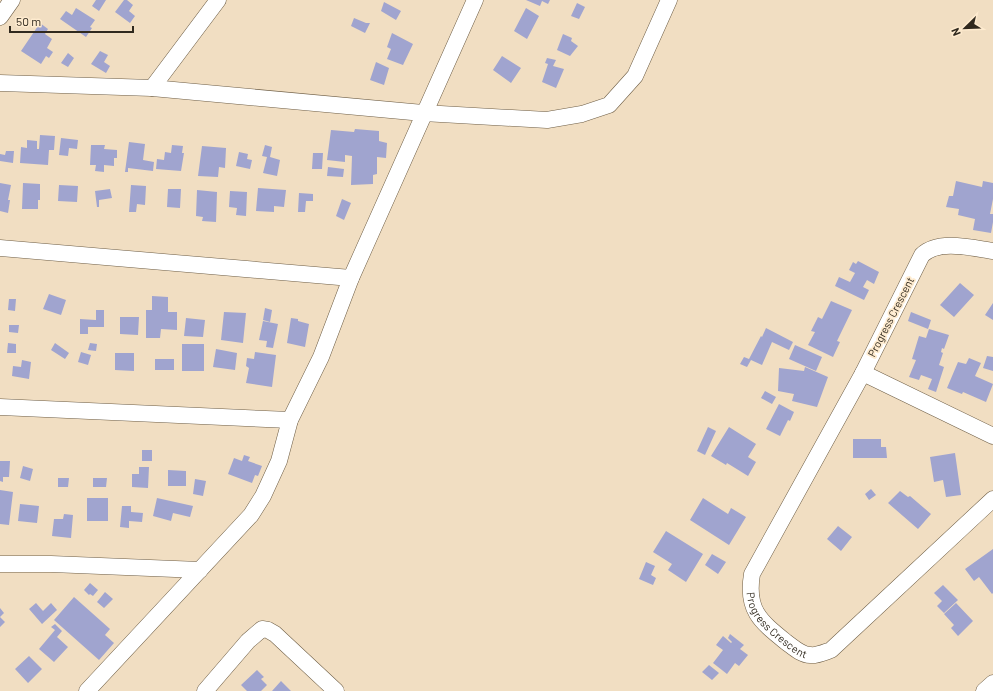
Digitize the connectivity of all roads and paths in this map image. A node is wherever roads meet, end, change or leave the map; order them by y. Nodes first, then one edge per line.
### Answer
1 (12, 0) edge
2 (218, 0) edge
3 (475, 0) edge
4 (669, 0) edge
5 (0, 16) edge
6 (0, 83) edge
7 (152, 88) junction
8 (423, 112) junction
9 (0, 248) edge
10 (993, 252) edge
11 (351, 278) junction
12 (863, 374) junction
13 (0, 407) edge
14 (290, 420) junction
15 (993, 436) edge
16 (993, 498) edge
17 (0, 564) edge
18 (200, 570) junction
19 (993, 682) edge
20 (208, 690) edge
21 (87, 691) edge
22 (336, 691) edge
23 (984, 691) edge

1 - 5 street
2 - 7 street
3 - 8 street
4 - 8 street
6 - 7 street
7 - 8 street
8 - 11 street
9 - 11 street
10 - 12 street, Progress Crescent
11 - 14 street
12 - 15 street
12 - 16 street, Progress Crescent
13 - 14 street
14 - 18 street
17 - 18 street
18 - 21 street
19 - 23 street
20 - 22 street

